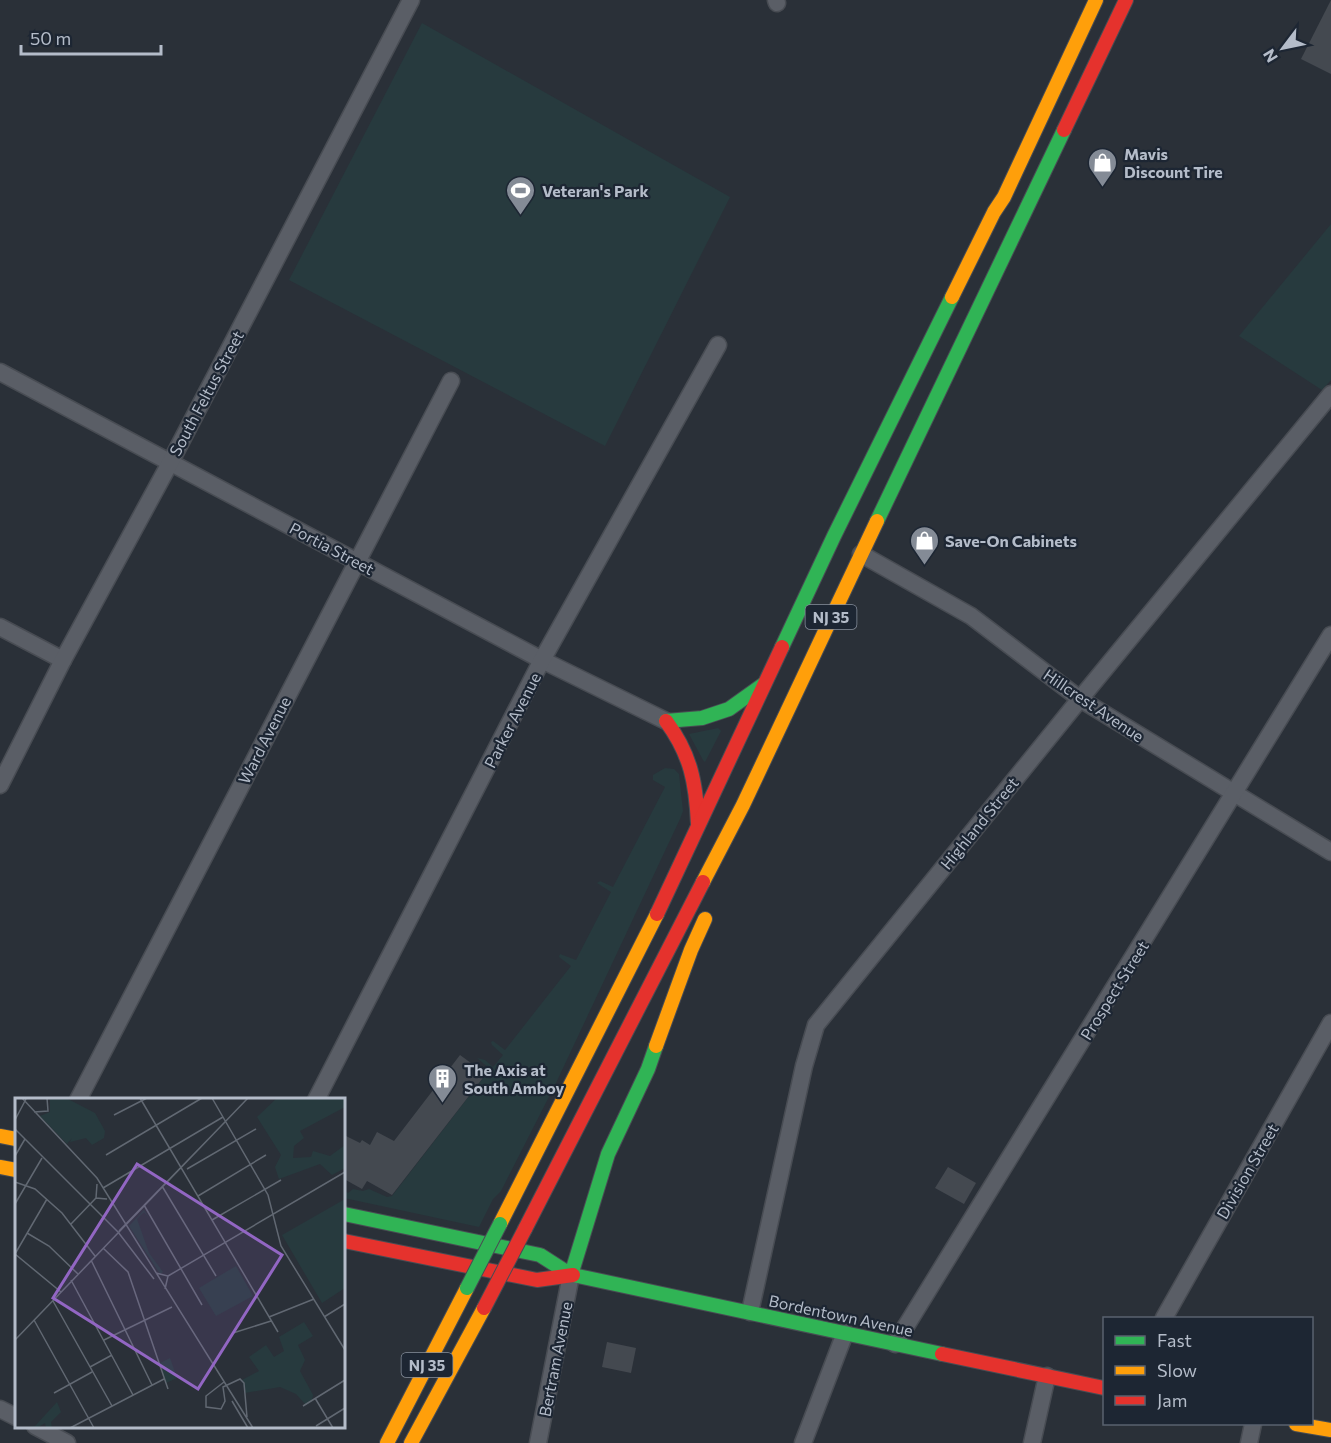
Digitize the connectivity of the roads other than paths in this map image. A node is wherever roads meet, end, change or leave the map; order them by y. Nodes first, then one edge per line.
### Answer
1 (411, 0) edge
2 (1096, 0) edge
3 (1126, 0) edge
4 (718, 345) dead end
5 (0, 372) edge
6 (451, 381) dead end
7 (1331, 394) edge
8 (170, 463) junction
9 (861, 554) junction
10 (357, 560) junction
11 (0, 627) edge
12 (1331, 635) edge
13 (63, 660) junction
14 (542, 660) junction
15 (767, 682) junction
16 (1080, 699) junction
17 (666, 721) junction
18 (0, 785) edge
19 (1234, 793) junction
20 (743, 805) junction
21 (698, 827) junction
22 (1331, 852) edge
23 (728, 863) dead end
24 (711, 907) dead end
25 (1331, 1023) edge
26 (79, 1098) edge
27 (317, 1098) edge
28 (0, 1136) edge
29 (15, 1139) edge
30 (0, 1167) edge
31 (15, 1170) edge
32 (345, 1214) edge
33 (407, 1228) junction
34 (345, 1241) edge
35 (395, 1251) junction
36 (571, 1275) junction
37 (750, 1312) junction
38 (1165, 1317) edge
39 (845, 1333) junction
40 (895, 1344) junction
41 (1047, 1376) junction
42 (1103, 1388) edge
43 (0, 1409) edge
44 (15, 1416) edge
45 (1253, 1425) edge
46 (1302, 1425) edge
47 (38, 1428) edge
48 (1331, 1430) edge
49 (66, 1443) edge
50 (387, 1443) edge
51 (411, 1443) edge
52 (538, 1443) edge
53 (803, 1443) edge
54 (1032, 1443) edge
55 (1249, 1443) edge

1 - 8 street, South Feltus Street
2 - 15 main road, NJ 35
3 - 9 main road, NJ 35
4 - 14 street, Parker Avenue
5 - 8 street, Portia Street
6 - 10 street, Ward Avenue
7 - 16 street, Highland Street
8 - 10 street, Portia Street
8 - 13 street, South Feltus Street
9 - 16 street, Hillcrest Avenue
9 - 20 main road, NJ 35
10 - 14 street, Portia Street
10 - 26 street, Ward Avenue
11 - 13 street
12 - 19 street, Prospect Street
13 - 18 street, South Feltus Street
14 - 17 street, Portia Street
14 - 27 street, Parker Avenue
15 - 17 main road
15 - 21 main road, NJ 35
16 - 19 street, Hillcrest Avenue
16 - 37 street, Highland Street
17 - 21 main road
19 - 22 street, Hillcrest Avenue
19 - 40 street, Prospect Street
20 - 23 main road
20 - 51 main road, NJ 35, bridge
21 - 50 main road, NJ 35, bridge
24 - 36 main road
25 - 38 street, Division Street
28 - 29 main road
30 - 31 main road
32 - 33 main road, Bordentown Avenue
33 - 35 main road
33 - 36 main road, Bordentown Avenue
34 - 35 main road, Bordentown Avenue
35 - 36 main road, Bordentown Avenue
36 - 37 main road, Bordentown Avenue
36 - 52 street, Bertram Avenue
37 - 39 main road, Bordentown Avenue
39 - 40 main road, Bordentown Avenue
39 - 53 street
40 - 41 main road, Bordentown Avenue
41 - 42 main road, Bordentown Avenue
41 - 54 street
43 - 44 street
45 - 55 street
46 - 48 main road
47 - 49 street

